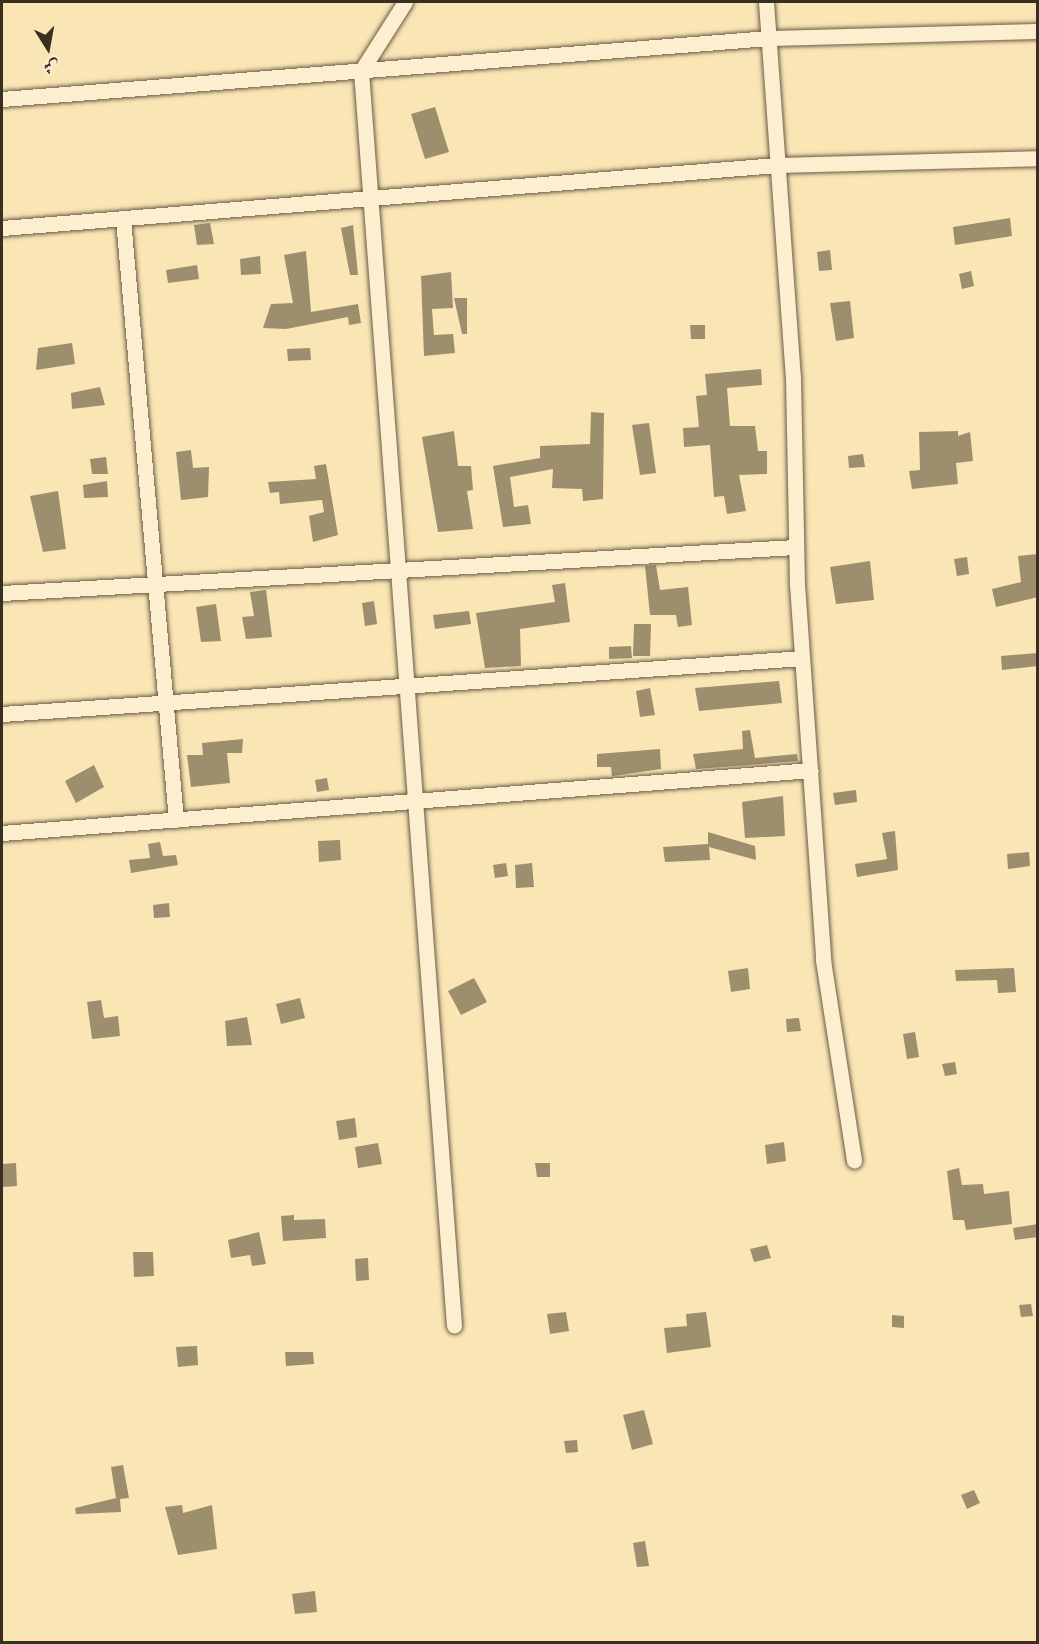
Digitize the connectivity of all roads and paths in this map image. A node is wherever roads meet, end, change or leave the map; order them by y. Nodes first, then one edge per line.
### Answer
1 (405, 2) edge
2 (766, 2) edge
3 (1038, 31) edge
4 (769, 38) junction
5 (361, 71) junction
6 (2, 99) edge
7 (1038, 158) edge
8 (776, 165) junction
9 (372, 201) junction
10 (123, 219) junction
11 (2, 228) edge
12 (796, 547) junction
13 (399, 570) junction
14 (156, 584) junction
15 (2, 593) edge
16 (802, 658) junction
17 (408, 688) junction
18 (166, 704) junction
19 (2, 714) edge
20 (811, 770) junction
21 (416, 801) junction
22 (176, 820) junction
23 (2, 833) edge
24 (854, 1161) dead end
25 (454, 1326) dead end

1 - 5 street
2 - 4 street
3 - 4 street
4 - 5 street
4 - 8 street
5 - 6 street
5 - 9 street
7 - 8 street
8 - 9 street
8 - 12 street
9 - 10 street
9 - 13 street
10 - 11 street
10 - 14 street
12 - 13 street
12 - 16 street
13 - 14 street
13 - 17 street
14 - 15 street
14 - 18 street
16 - 17 street
16 - 20 street
17 - 18 street
17 - 21 street
18 - 19 street
18 - 22 street
20 - 21 street
20 - 24 street
21 - 22 street
21 - 25 street
22 - 23 street

